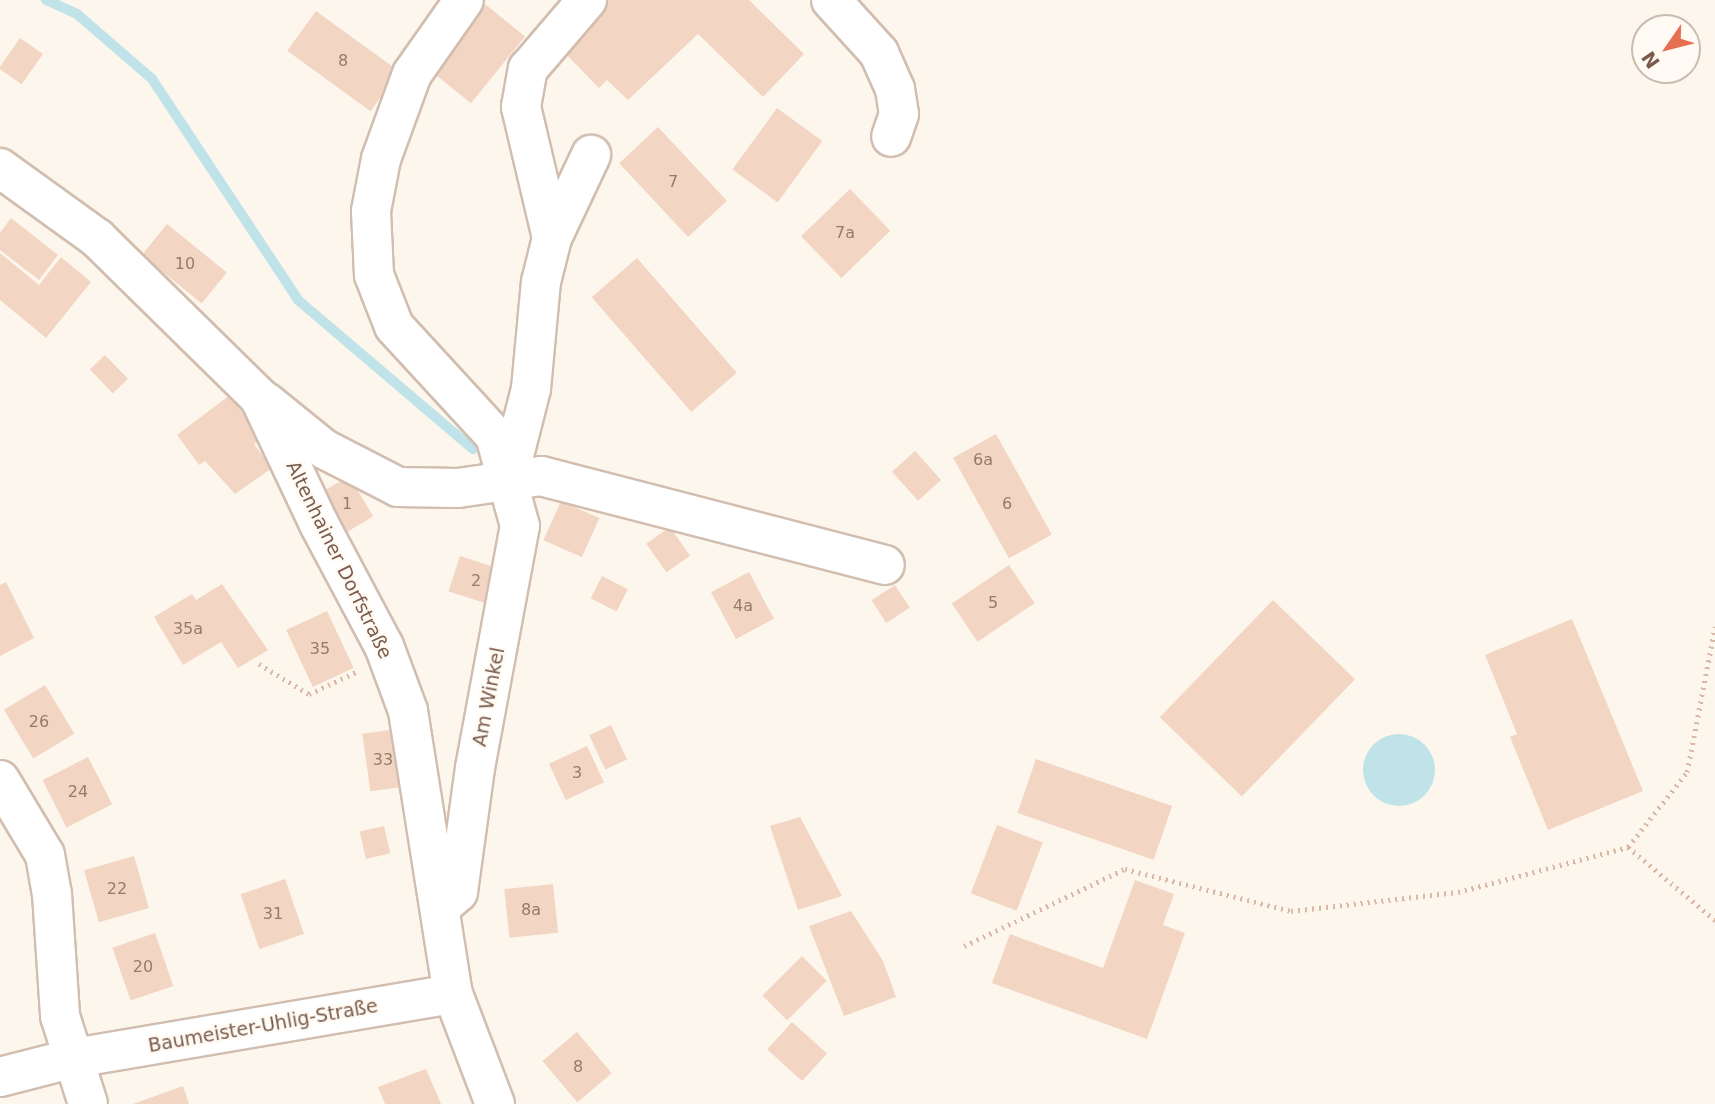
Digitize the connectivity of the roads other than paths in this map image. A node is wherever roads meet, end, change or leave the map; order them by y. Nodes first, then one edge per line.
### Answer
1 (464, 0) edge
2 (587, 0) edge
3 (831, 0) edge
4 (891, 136) dead end
5 (591, 155) dead end
6 (0, 168) edge
7 (552, 238) junction
8 (259, 397) junction
9 (508, 479) junction
10 (885, 565) dead end
11 (0, 780) edge
12 (440, 907) junction
13 (453, 994) junction
14 (74, 1058) junction
15 (0, 1077) edge
16 (88, 1104) edge
17 (495, 1104) edge

1 - 9 street, Am Winkel
2 - 7 street
3 - 4 street
5 - 7 street
6 - 8 street, Altenhainer Dorfstraße
7 - 9 street
8 - 9 street
8 - 12 street, Altenhainer Dorfstraße
9 - 10 street
9 - 12 street, Am Winkel
11 - 14 street
12 - 13 street, Altenhainer Dorfstraße
13 - 14 street, Baumeister-Uhlig-Straße
13 - 17 street, Altenhainer Dorfstraße
14 - 15 street, Baumeister-Uhlig-Straße
14 - 16 street

